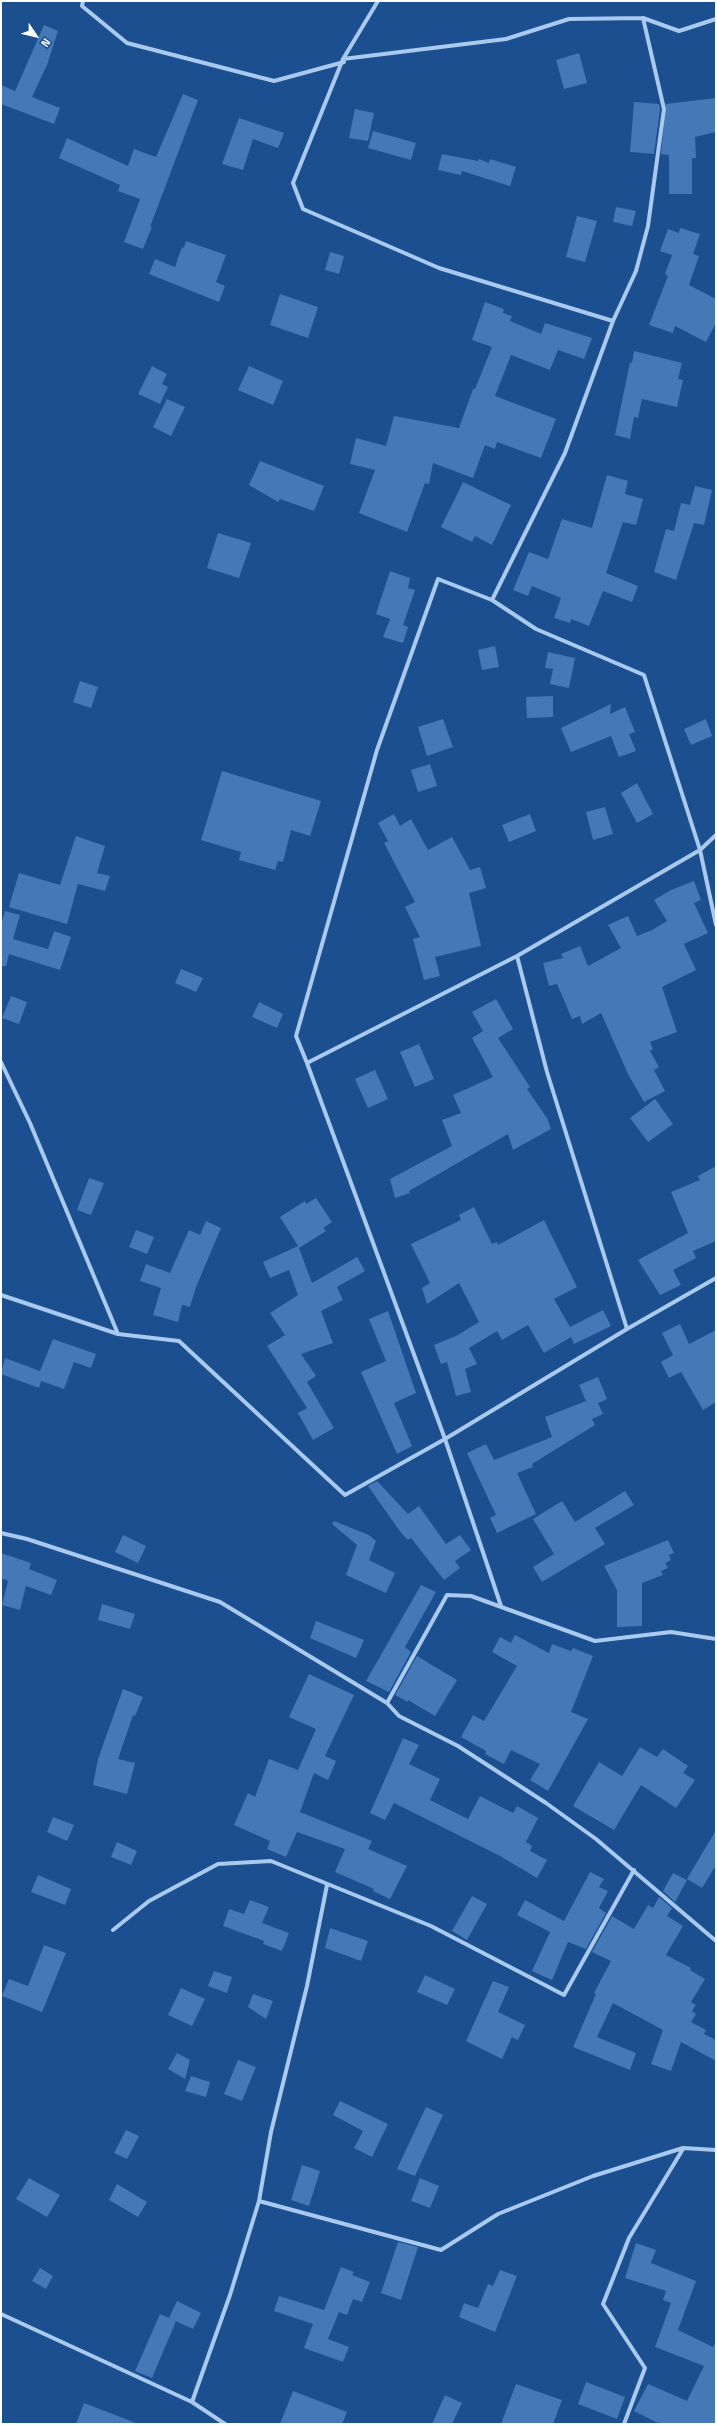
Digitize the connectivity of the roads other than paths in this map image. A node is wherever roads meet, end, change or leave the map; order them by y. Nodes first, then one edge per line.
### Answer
1 (83, 1) edge
2 (378, 1) edge
3 (643, 18) junction
4 (716, 20) edge
5 (344, 61) junction
6 (614, 322) junction
7 (492, 600) junction
8 (716, 834) edge
9 (700, 850) junction
10 (716, 925) edge
11 (517, 956) junction
12 (1, 1062) edge
13 (307, 1063) junction
14 (716, 1278) edge
15 (1, 1295) edge
16 (627, 1329) junction
17 (118, 1334) junction
18 (445, 1439) junction
19 (1, 1534) edge
20 (500, 1606) junction
21 (716, 1639) edge
22 (387, 1703) junction
23 (634, 1870) junction
24 (327, 1885) junction
25 (113, 1930) dead end
26 (716, 1941) edge
27 (683, 2148) junction
28 (716, 2150) edge
29 (259, 2201) junction
30 (1, 2314) edge
31 (192, 2402) junction
32 (225, 2424) edge
33 (624, 2424) edge

1 - 5 street
2 - 5 street
3 - 4 street
3 - 5 street
3 - 6 street
5 - 6 street
6 - 7 street
7 - 9 street
7 - 13 street
8 - 9 street
9 - 10 street
9 - 11 street
11 - 13 street
11 - 16 street
12 - 17 street
13 - 18 street
14 - 16 street
15 - 17 street
16 - 18 street
17 - 18 street
18 - 20 street
19 - 22 street
20 - 21 street
20 - 22 street
22 - 23 street
23 - 24 street
23 - 26 street
24 - 25 street
24 - 29 street
27 - 28 street
27 - 29 street
27 - 33 street
29 - 31 street
30 - 31 street
31 - 32 street

